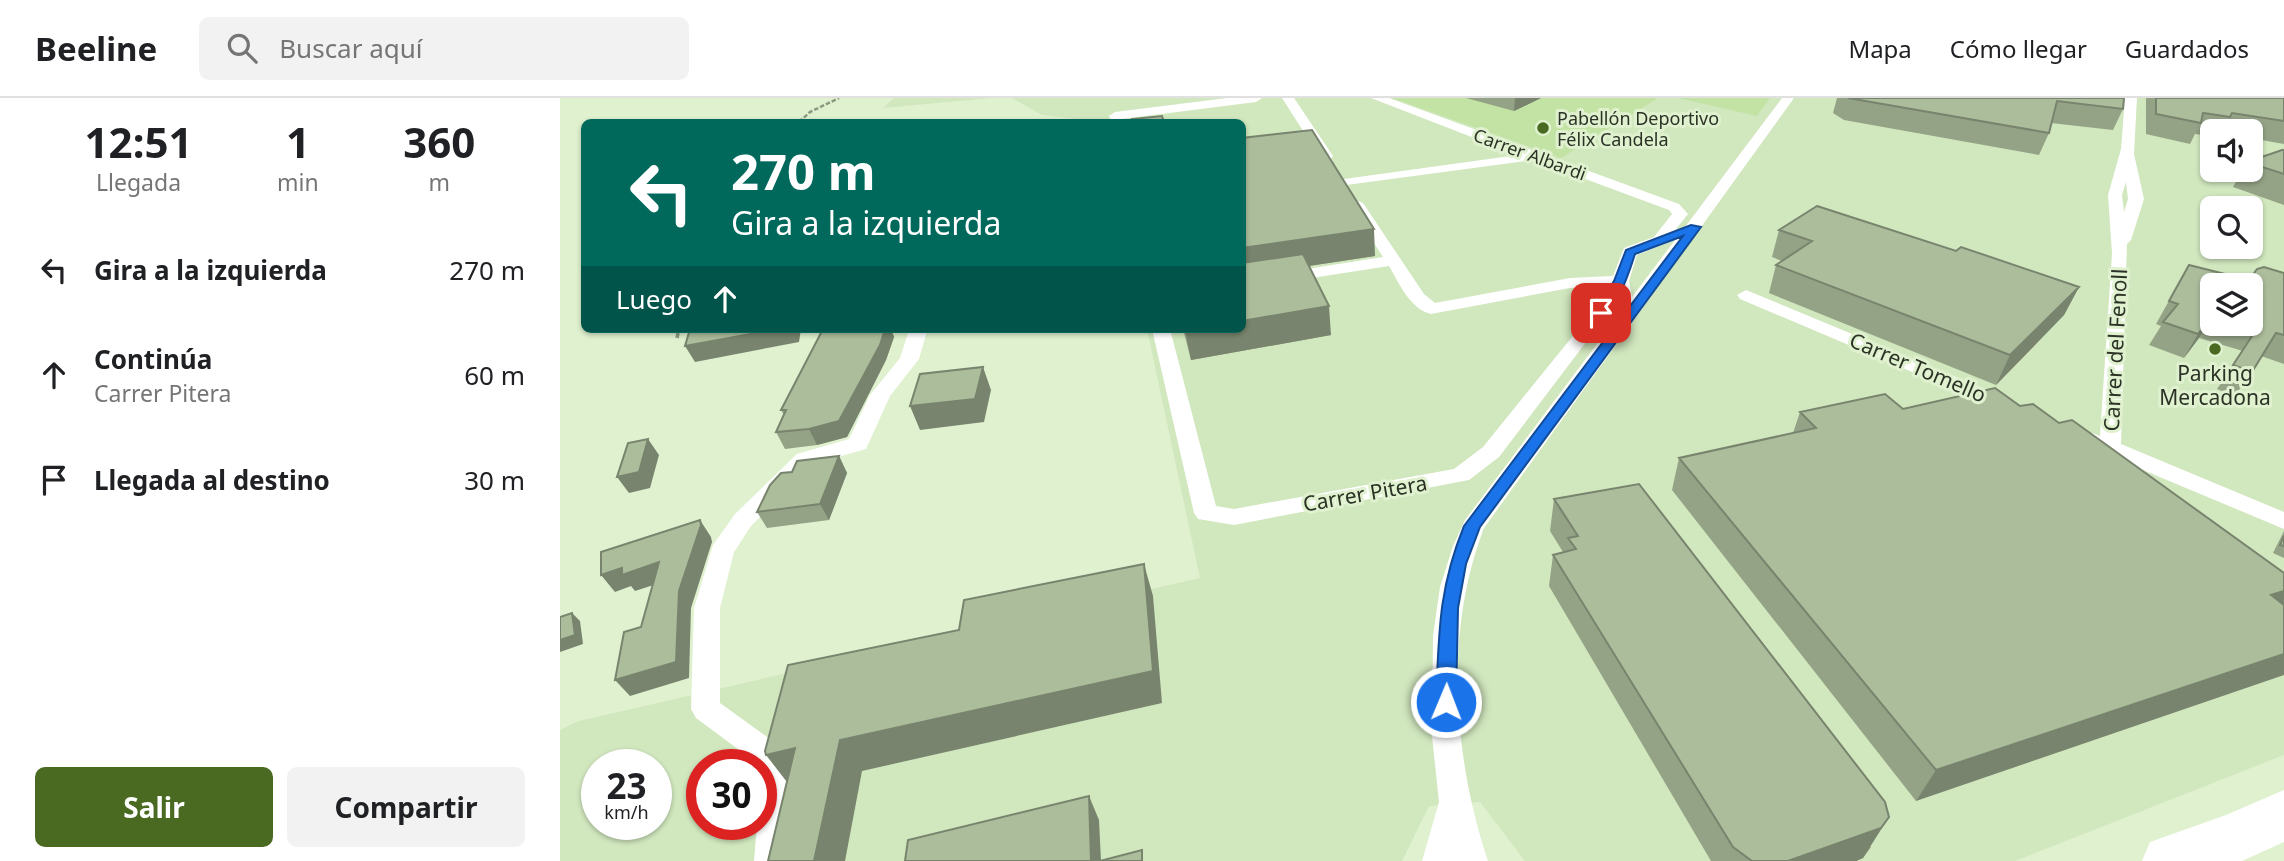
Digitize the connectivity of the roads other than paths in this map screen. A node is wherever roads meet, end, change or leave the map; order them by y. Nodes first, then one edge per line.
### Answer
1 (1256, 98) edge
2 (1288, 98) edge
3 (1377, 98) edge
4 (1788, 98) edge
5 (2131, 98) edge
6 (1116, 119) edge
7 (1534, 156) junction
8 (1343, 183) junction
9 (1688, 220) junction
10 (1394, 260) junction
11 (1620, 281) junction
12 (1246, 283) edge
13 (1746, 295) dead end
14 (1629, 316) junction
15 (917, 333) edge
16 (1162, 333) edge
17 (2022, 411) edge
18 (2060, 427) edge
19 (2110, 448) junction
20 (2284, 521) edge
21 (1454, 799) junction
22 (2284, 816) edge
23 (771, 861) edge
24 (1439, 861) edge
25 (1471, 861) edge
26 (2170, 861) edge

1 - 6 street
2 - 8 street
3 - 7 street, Carrer Albardi
4 - 9 street
5 - 19 street, Carrer del Fenoll
7 - 8 street
7 - 9 street, Carrer Albardi
8 - 10 street
9 - 11 street
9 - 14 street
10 - 11 street
10 - 12 street
11 - 14 street
11 - 16 street, Carrer Pitera
13 - 17 street, Carrer Tomello
14 - 21 street
15 - 23 street
18 - 19 street
19 - 20 street
21 - 24 street
21 - 25 street
22 - 26 highway

